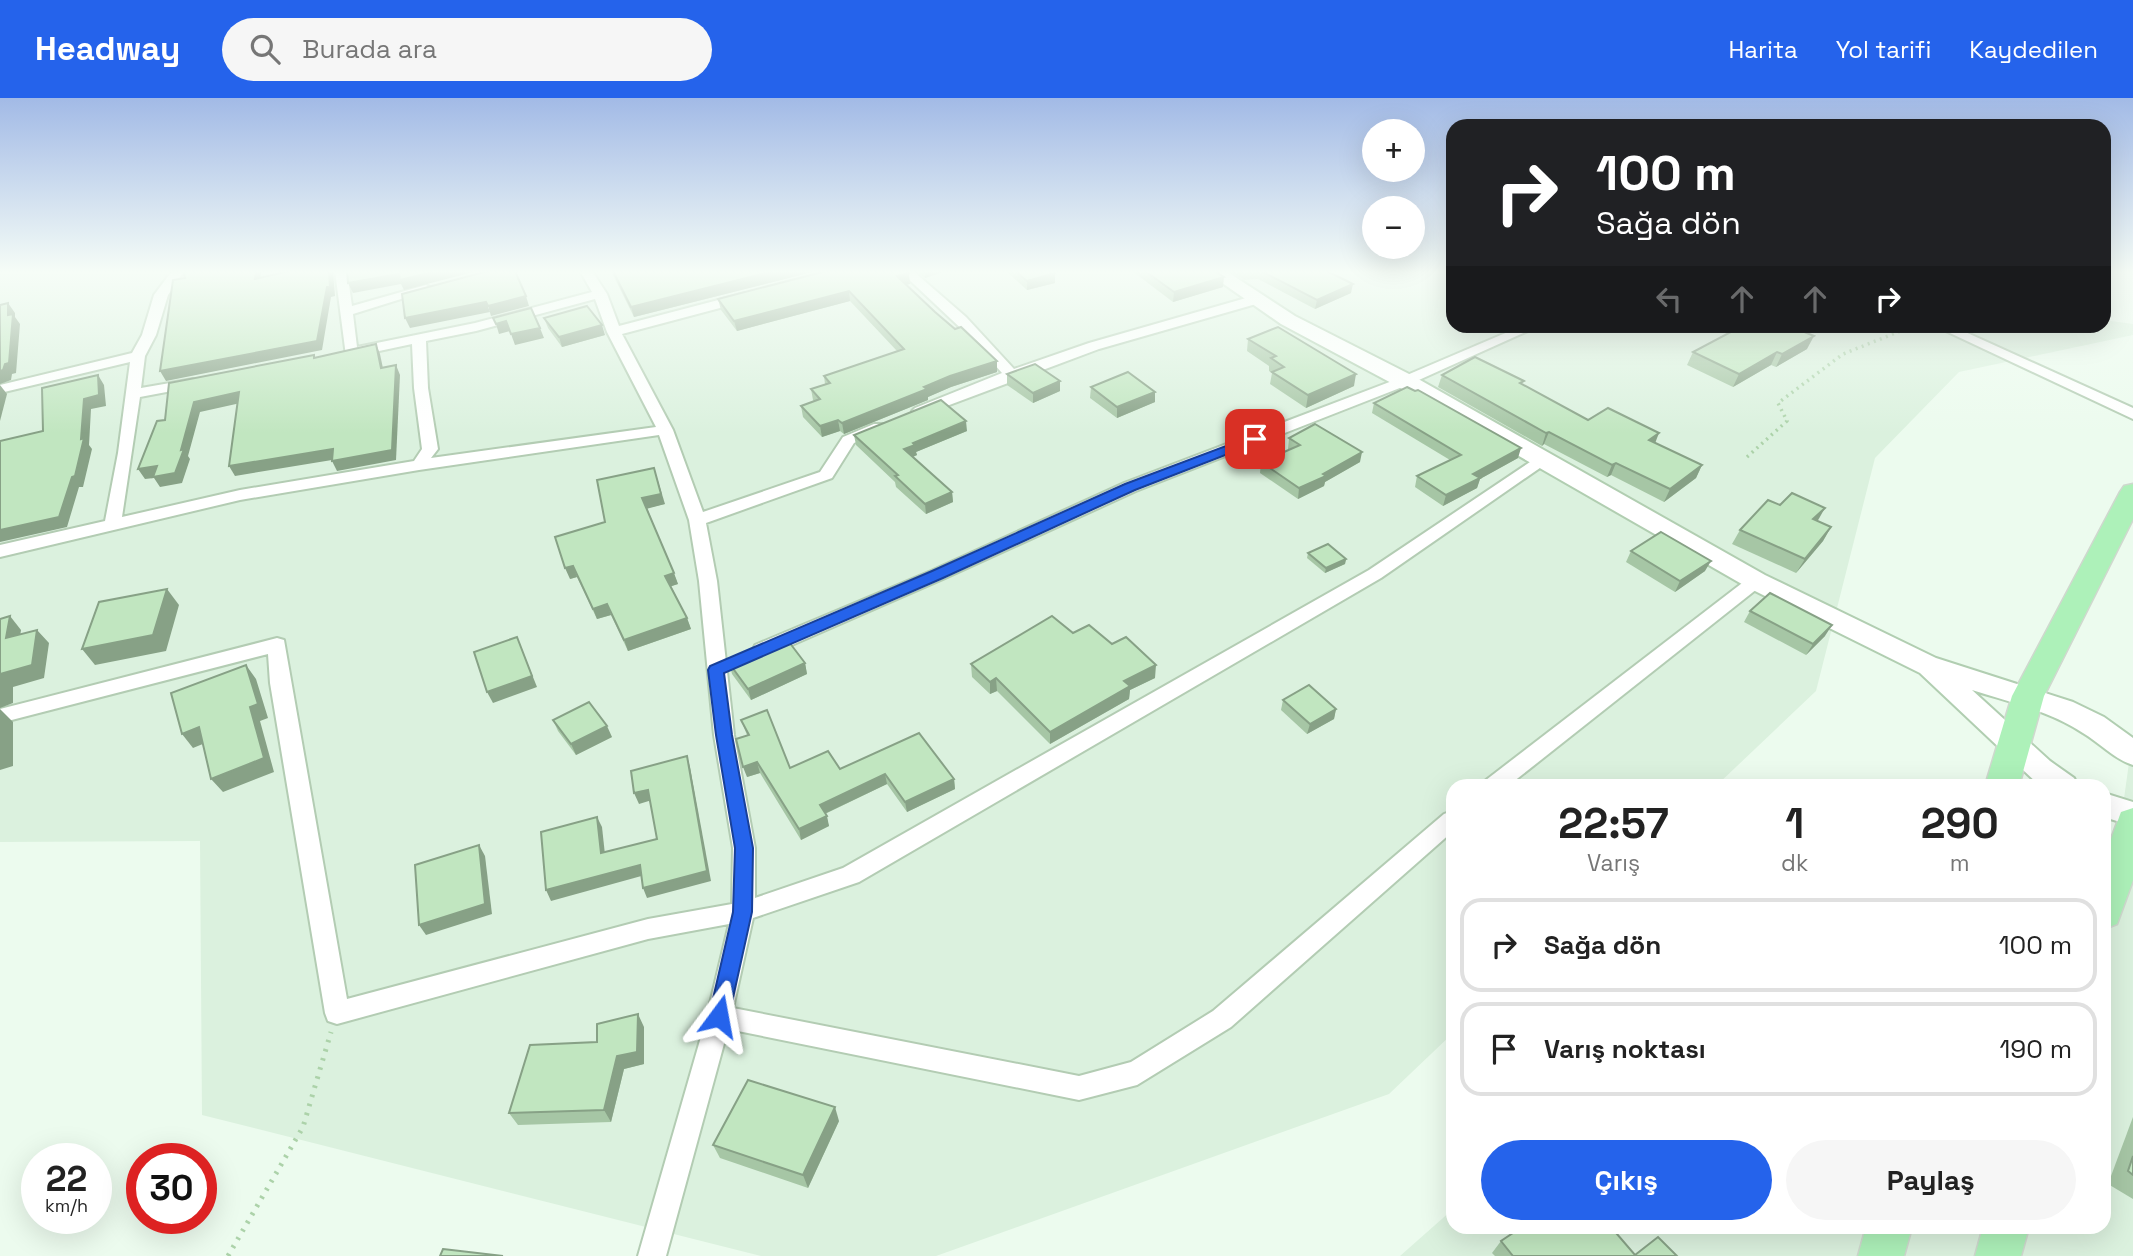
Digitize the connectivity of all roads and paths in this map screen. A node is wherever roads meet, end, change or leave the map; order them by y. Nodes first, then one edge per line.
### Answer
1 (152, 325) edge
2 (345, 325) edge
3 (484, 325) edge
4 (611, 325) edge
5 (639, 325) edge
6 (966, 325) edge
7 (1167, 325) edge
8 (1298, 325) edge
9 (614, 332) junction
10 (1516, 333) edge
11 (1896, 333) edge
12 (1957, 333) edge
13 (419, 339) junction
14 (138, 356) junction
15 (1011, 375) junction
16 (210, 379) edge
17 (1405, 381) junction
18 (0, 389) edge
19 (133, 394) junction
20 (2133, 414) edge
21 (665, 430) junction
22 (1747, 457) dead end
23 (1542, 461) junction
24 (419, 465) junction
25 (2133, 492) edge
26 (697, 520) junction
27 (113, 523) junction
28 (0, 551) edge
29 (1756, 581) junction
30 (728, 665) junction
31 (1926, 665) junction
32 (2028, 696) junction
33 (0, 716) edge
34 (2013, 744) junction
35 (2133, 754) edge
36 (1502, 779) edge
37 (2004, 779) edge
38 (2053, 779) edge
39 (2111, 807) edge
40 (2133, 814) edge
41 (2133, 822) edge
42 (1446, 825) edge
43 (2111, 891) edge
44 (743, 912) junction
45 (337, 1013) junction
46 (719, 1016) junction
47 (1887, 1234) edge
48 (2004, 1234) edge
49 (228, 1256) edge
50 (652, 1256) edge
51 (1881, 1256) edge
52 (1998, 1256) edge

1 - 14 street
2 - 13 street
3 - 13 street
4 - 9 street
5 - 9 street
6 - 15 street
7 - 15 street
8 - 17 main road
9 - 21 street
10 - 17 street
11 - 22 path
12 - 20 street
13 - 24 street
14 - 18 street
14 - 19 street
15 - 26 street
16 - 19 street
17 - 23 main road
17 - 30 street
19 - 27 street
21 - 24 street
21 - 26 street
23 - 29 main road
23 - 44 street
24 - 27 street
25 - 32 main road
26 - 30 street
27 - 28 street
29 - 31 main road
29 - 36 street
30 - 44 street
31 - 32 main road
31 - 34 main road
32 - 34 main road
32 - 35 main road
33 - 45 street
34 - 37 main road
34 - 38 main road
39 - 40 main road
41 - 43 main road
42 - 46 street
44 - 45 street
44 - 46 street
45 - 49 path
46 - 50 street
47 - 51 main road
48 - 52 main road

